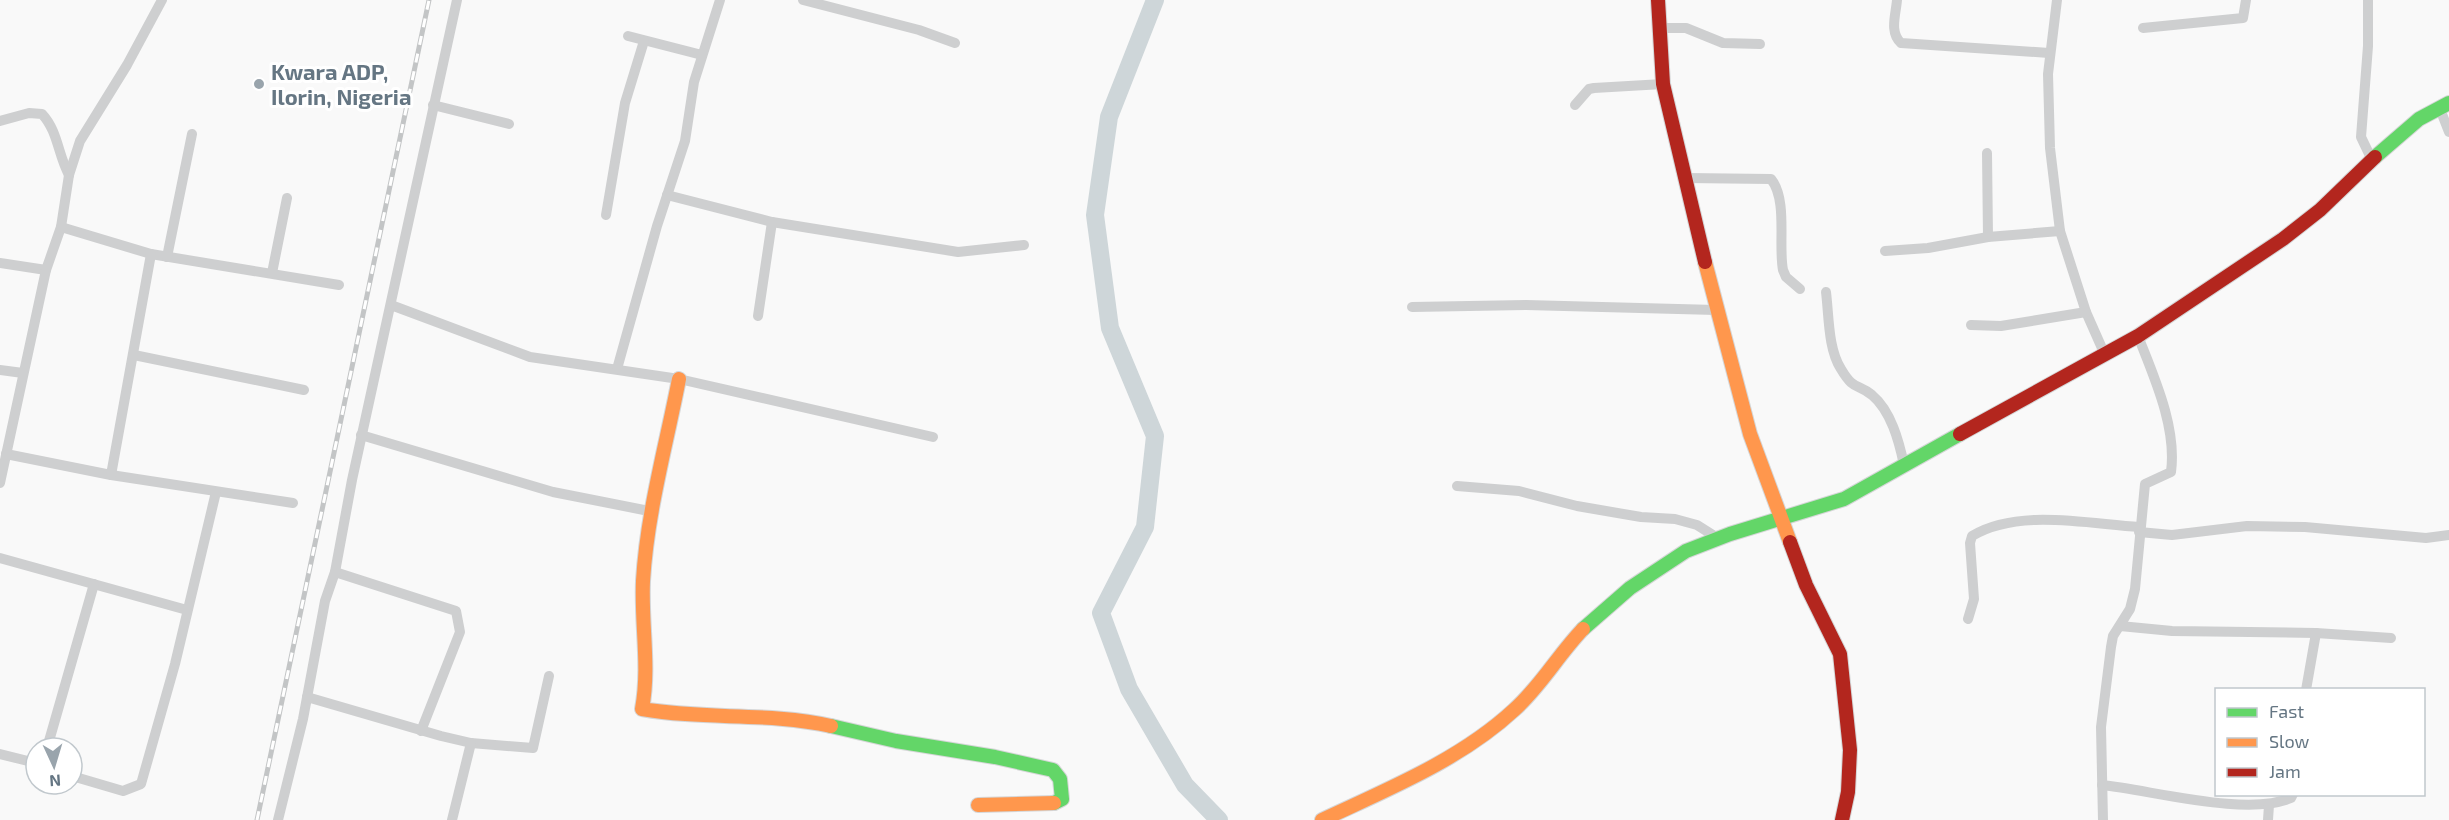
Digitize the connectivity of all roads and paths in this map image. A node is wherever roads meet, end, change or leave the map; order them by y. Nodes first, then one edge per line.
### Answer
1 (162, 0) edge
2 (457, 0) edge
3 (720, 0) edge
4 (803, 0) edge
5 (1658, 0) edge
6 (1897, 0) edge
7 (2057, 0) edge
8 (2246, 0) edge
9 (2368, 0) edge
10 (818, 3) edge
11 (1660, 27) junction
12 (2143, 28) dead end
13 (628, 36) dead end
14 (644, 41) junction
15 (955, 43) dead end
16 (1760, 44) dead end
17 (2049, 53) junction
18 (702, 55) junction
19 (1663, 84) junction
20 (433, 105) junction
21 (1575, 105) dead end
22 (2444, 106) edge
23 (0, 121) edge
24 (509, 124) dead end
25 (2449, 132) edge
26 (192, 134) dead end
27 (1987, 153) dead end
28 (2372, 160) junction
29 (69, 176) junction
30 (1686, 178) junction
31 (667, 195) junction
32 (287, 198) dead end
33 (606, 215) dead end
34 (772, 222) junction
35 (60, 227) junction
36 (2060, 231) junction
37 (1988, 237) junction
38 (1024, 245) dead end
39 (1885, 251) dead end
40 (150, 254) junction
41 (167, 256) junction
42 (0, 262) edge
43 (46, 270) junction
44 (272, 273) junction
45 (339, 285) dead end
46 (1800, 289) dead end
47 (1826, 292) dead end
48 (391, 305) junction
49 (1412, 307) dead end
50 (1716, 310) junction
51 (2086, 312) junction
52 (758, 316) dead end
53 (1971, 325) dead end
54 (2138, 336) junction
55 (134, 355) junction
56 (2105, 355) junction
57 (617, 369) junction
58 (0, 370) edge
59 (23, 373) junction
60 (679, 379) junction
61 (304, 390) dead end
62 (361, 435) junction
63 (933, 437) dead end
64 (6, 454) junction
65 (1904, 465) junction
66 (111, 475) junction
67 (1, 477) edge
68 (1457, 486) dead end
69 (216, 492) junction
70 (293, 503) dead end
71 (654, 512) junction
72 (1782, 518) junction
73 (2139, 529) junction
74 (2449, 535) edge
75 (1716, 537) junction
76 (0, 558) edge
77 (334, 572) junction
78 (94, 584) junction
79 (187, 610) junction
80 (1968, 619) dead end
81 (2120, 626) junction
82 (2316, 633) junction
83 (2391, 638) dead end
84 (549, 676) dead end
85 (2306, 688) edge
86 (307, 697) junction
87 (421, 731) junction
88 (50, 736) edge
89 (471, 743) junction
90 (0, 754) edge
91 (24, 761) edge
92 (84, 780) edge
93 (2102, 784) junction
94 (2292, 796) edge
95 (978, 805) dead end
96 (2269, 805) junction
97 (278, 820) edge
98 (452, 820) edge
99 (1322, 820) edge
100 (1842, 820) edge
101 (2103, 820) edge
102 (2268, 820) edge

1 - 29 street
2 - 20 street
3 - 18 street
4 - 10 street
5 - 11 street
6 - 17 street
7 - 17 street
8 - 12 street
9 - 28 street
10 - 15 street
11 - 16 street
11 - 19 street
13 - 14 street
14 - 18 street
14 - 33 street
17 - 36 street
18 - 31 street
19 - 21 street
19 - 30 street
20 - 24 street
20 - 48 street
22 - 25 street
22 - 28 street
23 - 29 street
26 - 41 street
27 - 37 street
28 - 54 street
29 - 35 street
30 - 46 street
30 - 50 street
31 - 34 street
31 - 57 street
32 - 44 street
34 - 38 street
34 - 52 street
35 - 40 street
35 - 43 street
36 - 37 street
36 - 51 street
37 - 39 street
40 - 41 street
40 - 55 street
41 - 44 street
42 - 43 street
43 - 59 street
44 - 45 street
47 - 65 street
48 - 57 street
48 - 62 street
49 - 50 street
50 - 72 street
51 - 53 street
51 - 56 street
54 - 56 street
54 - 73 street
55 - 61 street
55 - 66 street
56 - 65 street
57 - 60 street
58 - 59 street
59 - 64 street
60 - 63 street
60 - 71 street
62 - 71 street
62 - 77 street
64 - 66 street
64 - 67 street
65 - 72 street
66 - 69 street
68 - 75 street
69 - 70 street
69 - 79 street
71 - 95 street
72 - 75 street
72 - 100 street
73 - 74 street
73 - 80 street
73 - 81 street
75 - 99 street
76 - 78 street
77 - 86 street
77 - 87 street
78 - 79 street
78 - 88 street
79 - 92 street
81 - 82 street
81 - 93 street
82 - 83 street
82 - 85 street
84 - 89 street
86 - 87 street
86 - 97 street
87 - 89 street
89 - 98 street
90 - 91 street
93 - 96 street
93 - 101 street
94 - 96 street
96 - 102 street

